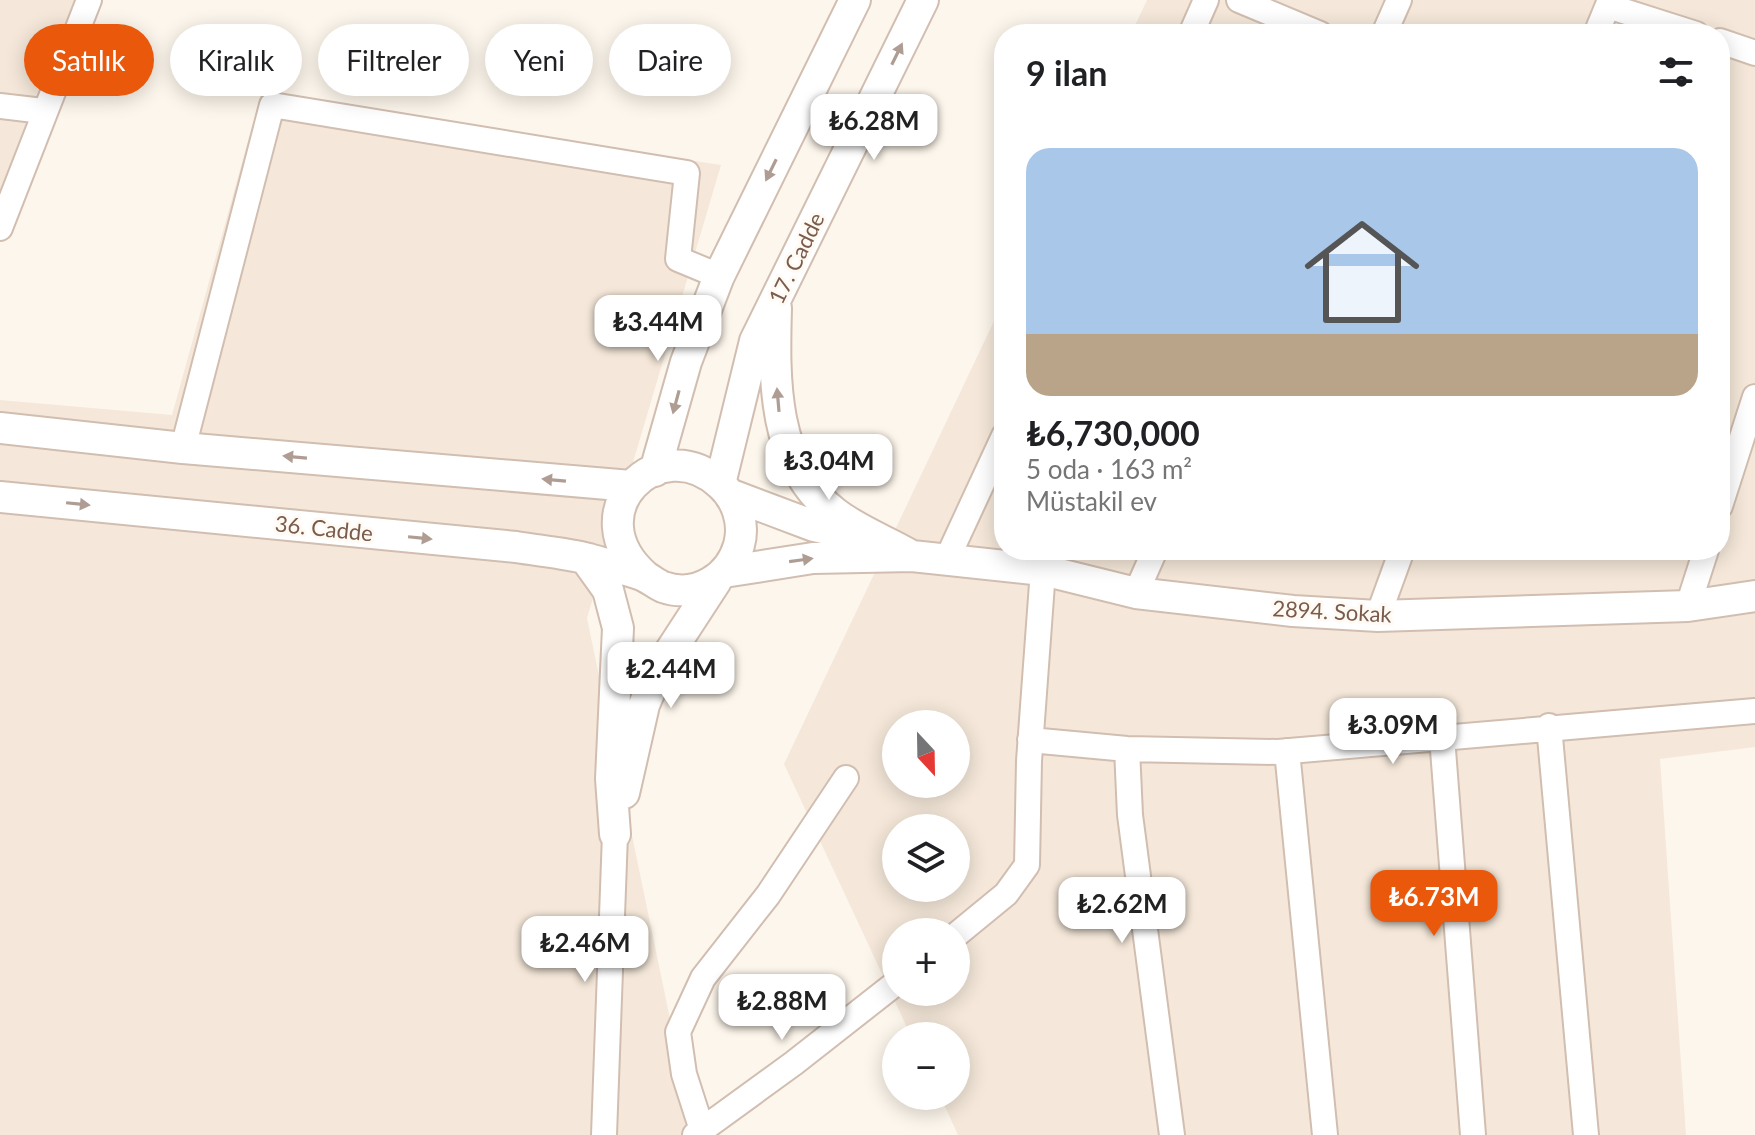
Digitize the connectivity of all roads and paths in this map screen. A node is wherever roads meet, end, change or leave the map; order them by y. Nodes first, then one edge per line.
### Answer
1 (89, 0) edge
2 (855, 0) edge
3 (923, 0) edge
4 (1206, 0) edge
5 (1239, 0) edge
6 (1399, 0) edge
7 (1609, 3) edge
8 (1195, 24) edge
9 (1296, 24) edge
10 (1388, 24) edge
11 (1600, 24) edge
12 (1668, 24) edge
13 (1730, 44) edge
14 (1755, 53) edge
15 (0, 106) edge
16 (43, 111) junction
17 (0, 228) edge
18 (719, 276) junction
19 (776, 300) junction
20 (1755, 397) edge
21 (0, 428) edge
22 (183, 448) junction
23 (994, 458) edge
24 (1730, 475) edge
25 (643, 478) junction
26 (725, 489) junction
27 (0, 497) edge
28 (912, 556) junction
29 (585, 558) junction
30 (947, 559) junction
31 (1151, 560) edge
32 (1398, 560) edge
33 (1703, 560) edge
34 (1043, 570) junction
35 (645, 576) junction
36 (720, 576) junction
37 (1136, 593) junction
38 (1755, 596) edge
39 (1688, 606) junction
40 (1378, 616) junction
41 (1755, 711) edge
42 (1549, 726) junction
43 (1442, 737) junction
44 (1030, 740) junction
45 (1127, 749) junction
46 (1287, 751) junction
47 (846, 778) dead end
48 (615, 834) junction
49 (970, 924) edge
50 (882, 994) edge
51 (698, 1133) edge
52 (604, 1135) edge
53 (1172, 1135) edge
54 (1325, 1135) edge
55 (1473, 1135) edge
56 (1586, 1135) edge

1 - 16 street
2 -> 18 street
19 -> 3 street, 17. Cadde
4 - 8 street
5 - 9 street
6 - 10 street
7 - 11 street
7 - 12 street
13 - 14 street
15 - 16 street
16 - 17 street
18 - 22 street
18 -> 25 street
19 - 26 street, 17. Cadde
28 -> 19 street
20 - 24 street
21 - 22 street
25 -> 22 street
23 - 30 street
25 - 26 street
25 - 35 street
26 - 28 street
26 - 36 street
27 -> 29 street, 36. Cadde
28 - 30 street, 2894. Sokak
36 -> 28 street
29 - 35 street, 36. Cadde
29 - 48 street
30 - 34 street, 2894. Sokak
31 - 37 street
32 - 40 street
33 - 39 street
34 - 37 street, 2894. Sokak
34 - 44 street
35 - 36 street
36 - 48 street
37 - 40 street, 2894. Sokak
38 - 39 street, 2894. Sokak
39 - 40 street, 2894. Sokak
41 - 42 street
42 - 43 street
42 - 56 street
43 - 46 street
43 - 55 street
44 - 45 street
44 - 49 street
45 - 46 street
45 - 53 street
46 - 54 street
47 - 51 street
48 - 52 street
50 - 51 street

